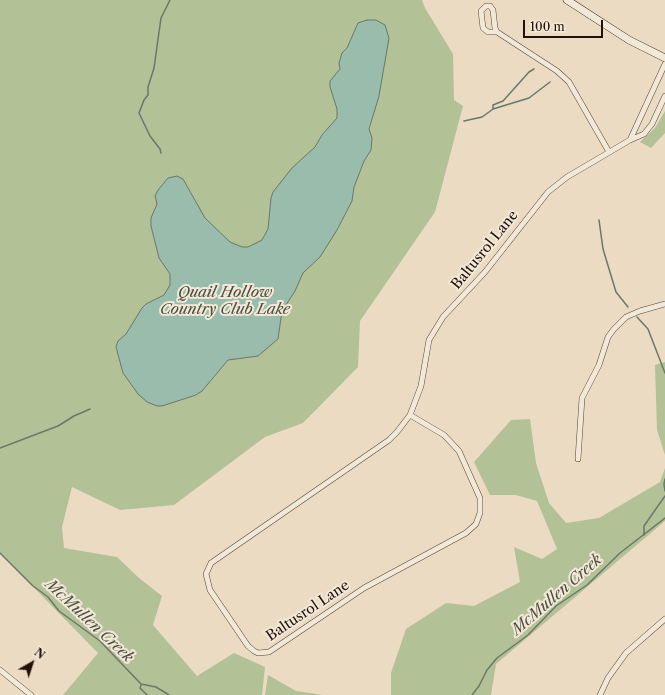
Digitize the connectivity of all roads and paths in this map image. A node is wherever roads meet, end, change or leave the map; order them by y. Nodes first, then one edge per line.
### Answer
1 (567, 0) edge
2 (498, 32) junction
3 (665, 58) edge
4 (665, 64) edge
5 (665, 96) edge
6 (630, 140) junction
7 (609, 152) junction
8 (665, 304) edge
9 (410, 415) junction
10 (578, 459) dead end
11 (665, 619) edge
12 (0, 670) edge
13 (31, 695) edge
14 (600, 695) edge

1 - 3 street
2 - 2 street
2 - 7 street
4 - 6 street
5 - 6 street, Baltusrol Lane
6 - 7 street, Baltusrol Lane
7 - 9 street, Baltusrol Lane
8 - 10 street
9 - 9 street, Baltusrol Lane
11 - 14 street
12 - 13 street

